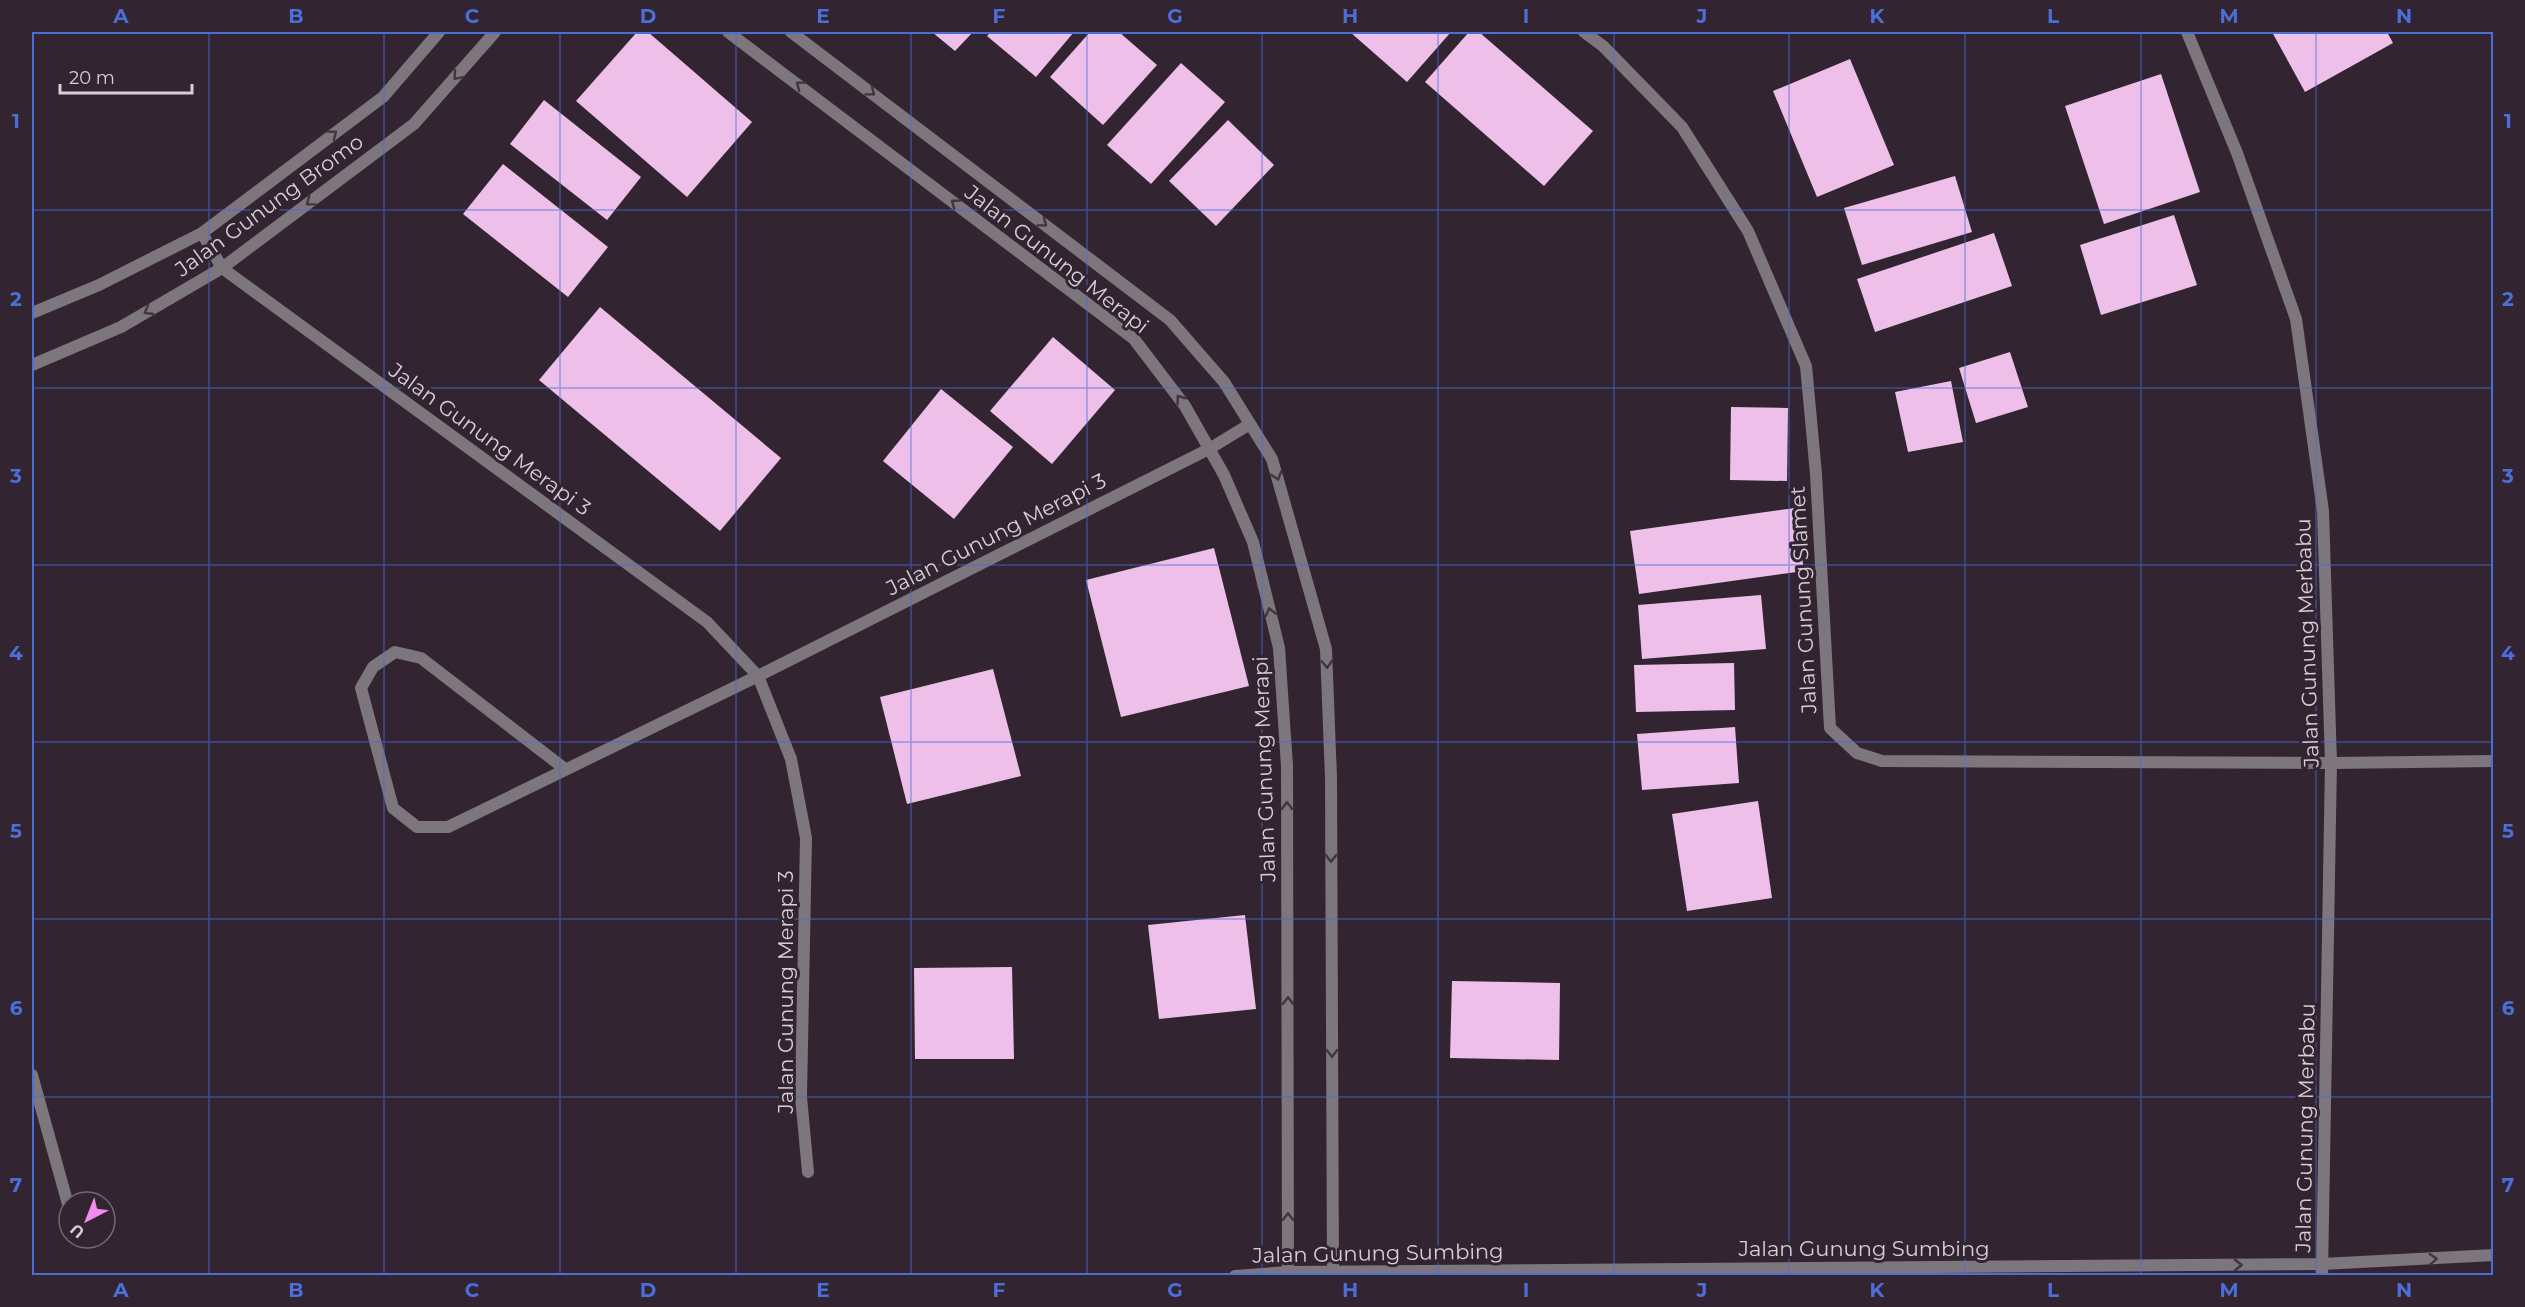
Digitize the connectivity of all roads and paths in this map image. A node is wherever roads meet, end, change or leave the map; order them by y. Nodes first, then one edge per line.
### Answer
1 (439, 32) edge
2 (495, 32) edge
3 (728, 32) edge
4 (791, 32) edge
5 (1584, 32) edge
6 (2187, 32) edge
7 (202, 232) junction
8 (222, 267) junction
9 (32, 313) edge
10 (32, 364) edge
11 (1250, 424) junction
12 (1209, 449) junction
13 (758, 675) junction
14 (2493, 761) edge
15 (2331, 763) junction
16 (565, 770) junction
17 (32, 1075) edge
18 (808, 1172) dead end
19 (64, 1190) edge
20 (2493, 1256) edge
21 (2322, 1270) edge
22 (1288, 1274) edge
23 (1333, 1274) edge
24 (1234, 1275) edge

7 -> 1 street, Jalan Gunung Bromo
2 -> 8 street, Jalan Gunung Bromo
12 -> 3 street, Jalan Gunung Merapi
4 -> 11 street, Jalan Gunung Merapi
5 - 15 street, Jalan Gunung Slamet
6 - 15 street, Jalan Gunung Merbabu
7 - 8 street, Jalan Gunung Merapi 3
7 - 9 street, Jalan Gunung Bromo
8 -> 10 street, Jalan Gunung Bromo
8 - 13 street, Jalan Gunung Merapi 3
11 - 12 street, Jalan Gunung Merapi 3
11 -> 23 street, Jalan Gunung Merapi
12 - 13 street, Jalan Gunung Merapi 3
22 -> 12 street, Jalan Gunung Merapi
13 - 16 street, Jalan Gunung Merapi 3
13 - 18 street, Jalan Gunung Merapi 3
14 - 15 street, Jalan Gunung Slamet
15 - 21 street, Jalan Gunung Merbabu
16 - 16 street, Jalan Gunung Merapi 3
17 - 19 street
21 -> 20 street, Jalan Gunung Sumbing
23 -> 21 street, Jalan Gunung Sumbing
22 - 23 street, Jalan Gunung Sumbing
22 - 24 street, Jalan Gunung Sumbing

